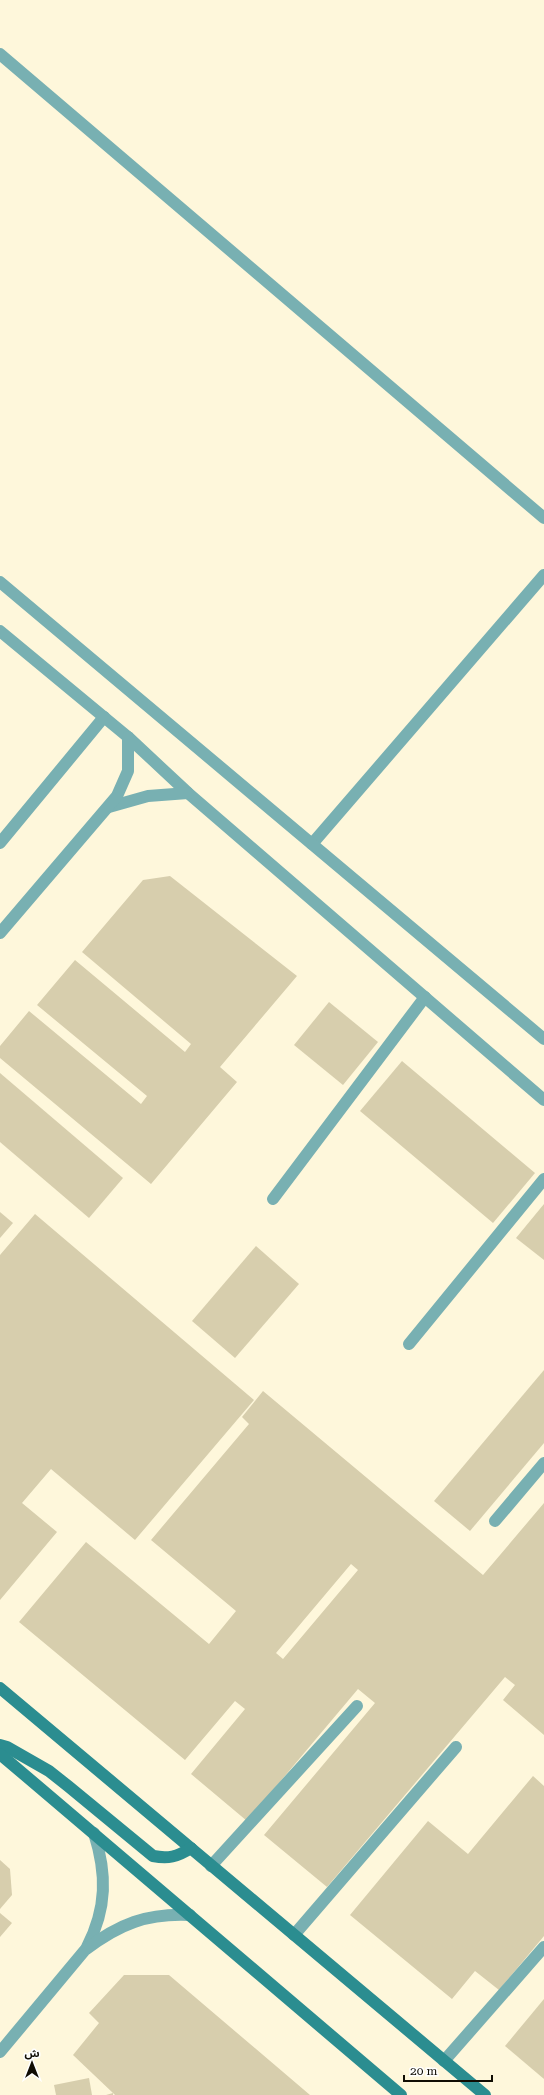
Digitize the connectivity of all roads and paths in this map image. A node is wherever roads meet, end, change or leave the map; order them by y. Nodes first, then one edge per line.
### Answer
1 (0, 54) edge
2 (544, 518) edge
3 (544, 575) edge
4 (0, 582) edge
5 (0, 631) edge
6 (104, 717) junction
7 (128, 737) junction
8 (188, 793) junction
9 (110, 807) junction
10 (0, 844) edge
11 (312, 844) junction
12 (0, 933) edge
13 (425, 997) junction
14 (544, 1039) edge
15 (544, 1100) edge
16 (544, 1179) edge
17 (273, 1199) dead end
18 (409, 1344) dead end
19 (544, 1463) edge
20 (495, 1521) dead end
21 (0, 1688) edge
22 (357, 1706) dead end
23 (0, 1746) edge
24 (456, 1747) dead end
25 (0, 1754) edge
26 (94, 1833) junction
27 (191, 1848) junction
28 (211, 1866) junction
29 (190, 1915) junction
30 (294, 1935) junction
31 (544, 1948) edge
32 (86, 1950) junction
33 (0, 2052) edge
34 (444, 2061) junction
35 (401, 2095) edge
36 (485, 2095) edge

1 - 2 street
3 - 11 street
4 - 11 street
5 - 6 street
6 - 7 street
6 - 10 street
7 - 8 street
7 - 9 street
8 - 9 street
8 - 13 street
9 - 12 street
11 - 14 street
13 - 15 street
13 - 17 street
16 - 18 street
19 - 20 street
21 - 27 main road
22 - 28 street
23 - 27 main road
24 - 30 street
25 - 26 main road
26 - 29 main road
26 - 32 street
27 - 28 main road
28 - 30 main road
29 - 32 street
29 - 35 main road
30 - 34 main road
31 - 34 street
32 - 33 street
34 - 36 main road

